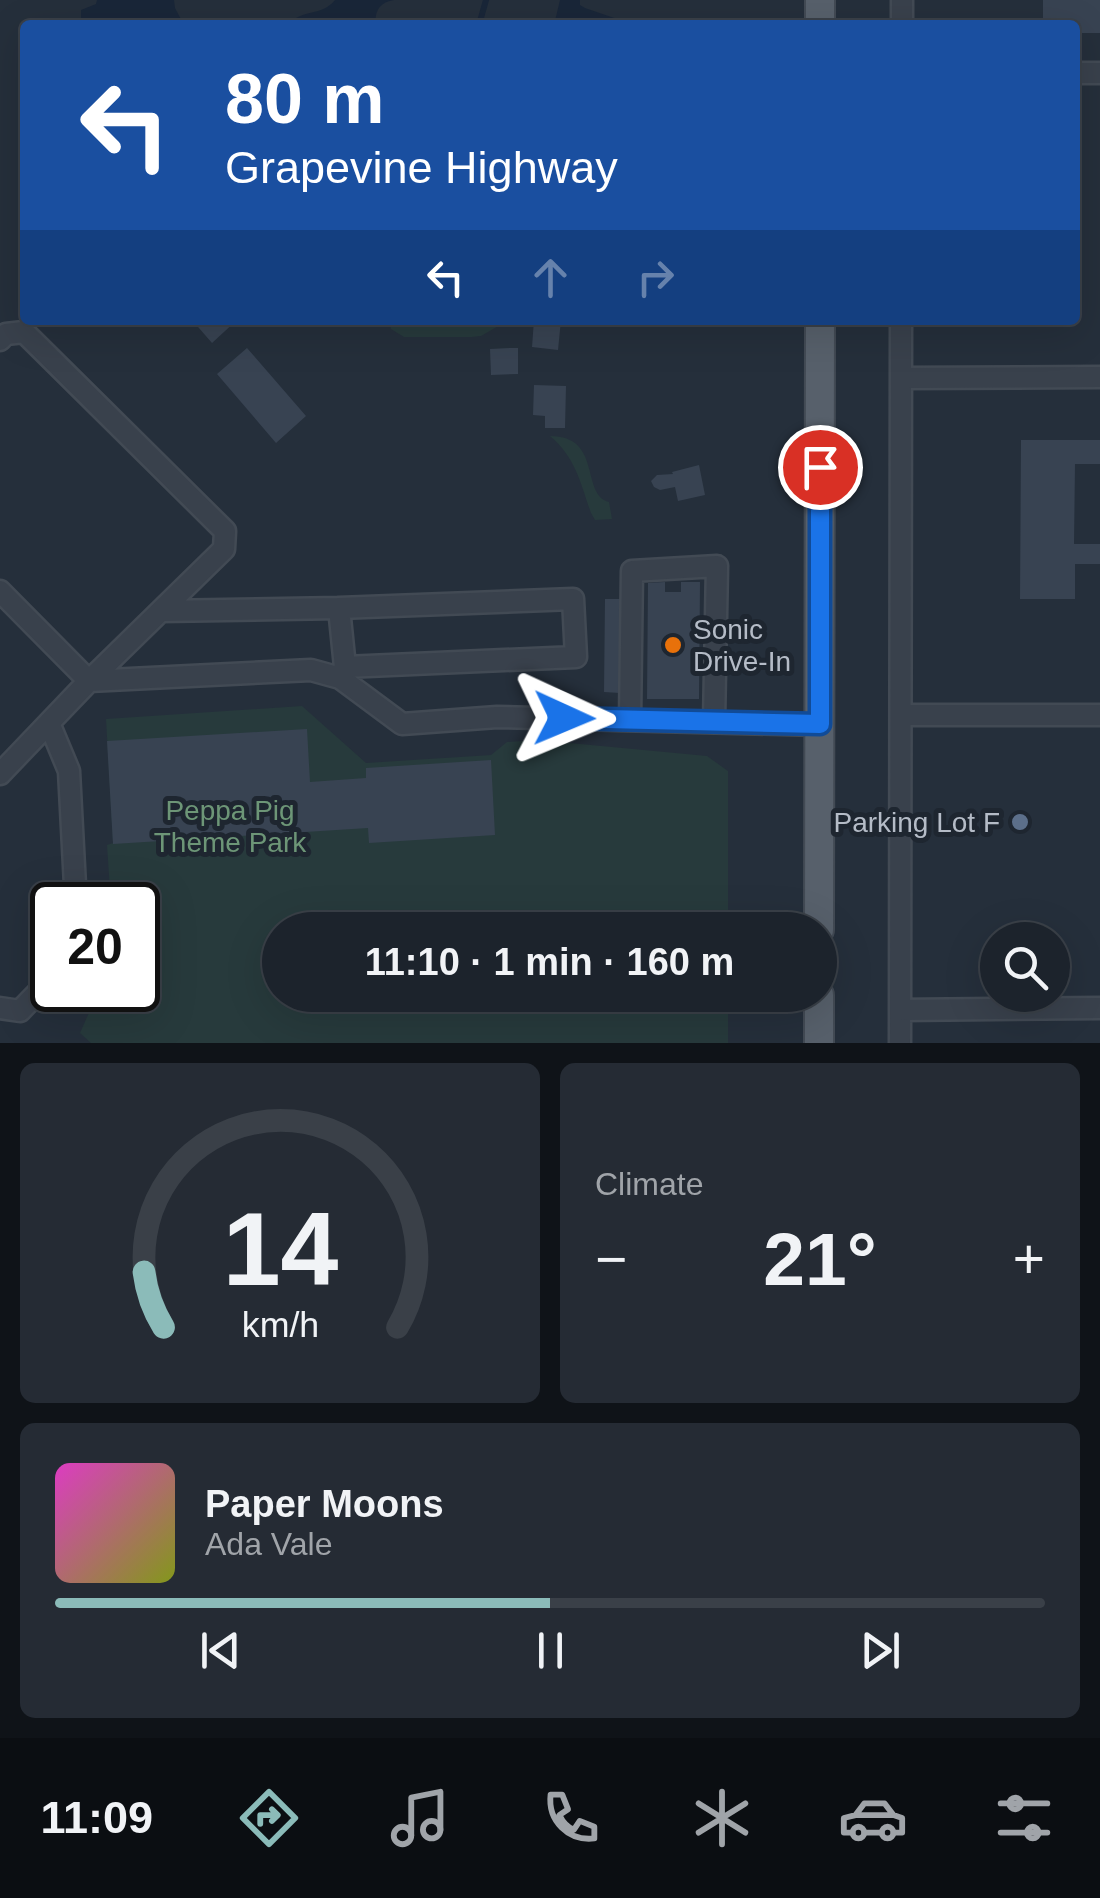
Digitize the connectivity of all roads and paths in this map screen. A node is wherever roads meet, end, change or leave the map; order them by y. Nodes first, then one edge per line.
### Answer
1 (820, 325) edge
2 (901, 325) edge
3 (0, 340) edge
4 (1100, 377) edge
5 (902, 378) junction
6 (0, 590) edge
7 (339, 608) junction
8 (160, 611) junction
9 (343, 673) junction
10 (89, 681) junction
11 (901, 715) junction
12 (1100, 715) edge
13 (630, 720) junction
14 (714, 722) junction
15 (49, 723) junction
16 (820, 724) junction
17 (0, 774) edge
18 (75, 882) edge
19 (819, 912) edge
20 (30, 1001) edge
21 (0, 1008) edge
22 (1100, 1008) edge
23 (900, 1010) junction
24 (819, 1012) edge
25 (819, 1043) edge
26 (900, 1043) edge

1 - 16 main road
2 - 5 lane
3 - 8 lane
4 - 5 lane
5 - 11 lane
6 - 10 lane
7 - 8 lane
7 - 9 lane
7 - 9 lane
8 - 10 lane
9 - 10 lane
9 - 13 lane
10 - 15 lane
11 - 12 lane
11 - 23 lane
13 - 14 lane
13 - 14 lane
14 - 16 lane
15 - 17 lane
15 - 18 lane
16 - 19 main road
20 - 21 lane
22 - 23 lane
23 - 26 lane
24 - 25 main road

